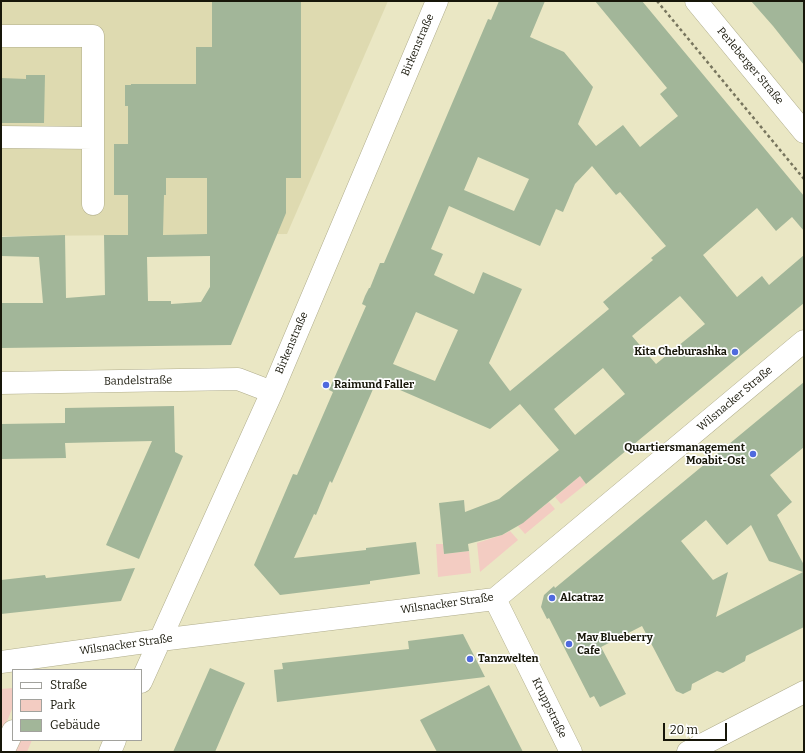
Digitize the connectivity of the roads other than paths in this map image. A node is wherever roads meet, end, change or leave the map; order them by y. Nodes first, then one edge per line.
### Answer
1 (437, 1) edge
2 (696, 1) edge
3 (1, 36) edge
4 (804, 132) edge
5 (1, 137) edge
6 (93, 138) junction
7 (93, 204) dead end
8 (804, 341) edge
9 (1, 383) edge
10 (272, 392) junction
11 (496, 599) junction
12 (160, 640) junction
13 (14, 664) edge
14 (142, 680) edge
15 (804, 692) edge
16 (12, 732) edge
17 (115, 741) edge
18 (3, 752) edge
19 (110, 752) edge
20 (571, 752) edge
21 (688, 752) edge

1 - 10 street, Birkenstraße
2 - 4 street, Perleberger Straße
3 - 6 street
5 - 6 street
6 - 7 street
8 - 11 street, Wilsnacker Straße
9 - 10 street, Bandelstraße
10 - 12 street, Birkenstraße
11 - 12 street, Wilsnacker Straße
11 - 20 street, Kruppstraße
12 - 13 street, Wilsnacker Straße
12 - 14 street, Birkenstraße
15 - 21 street
16 - 18 street
17 - 19 street

